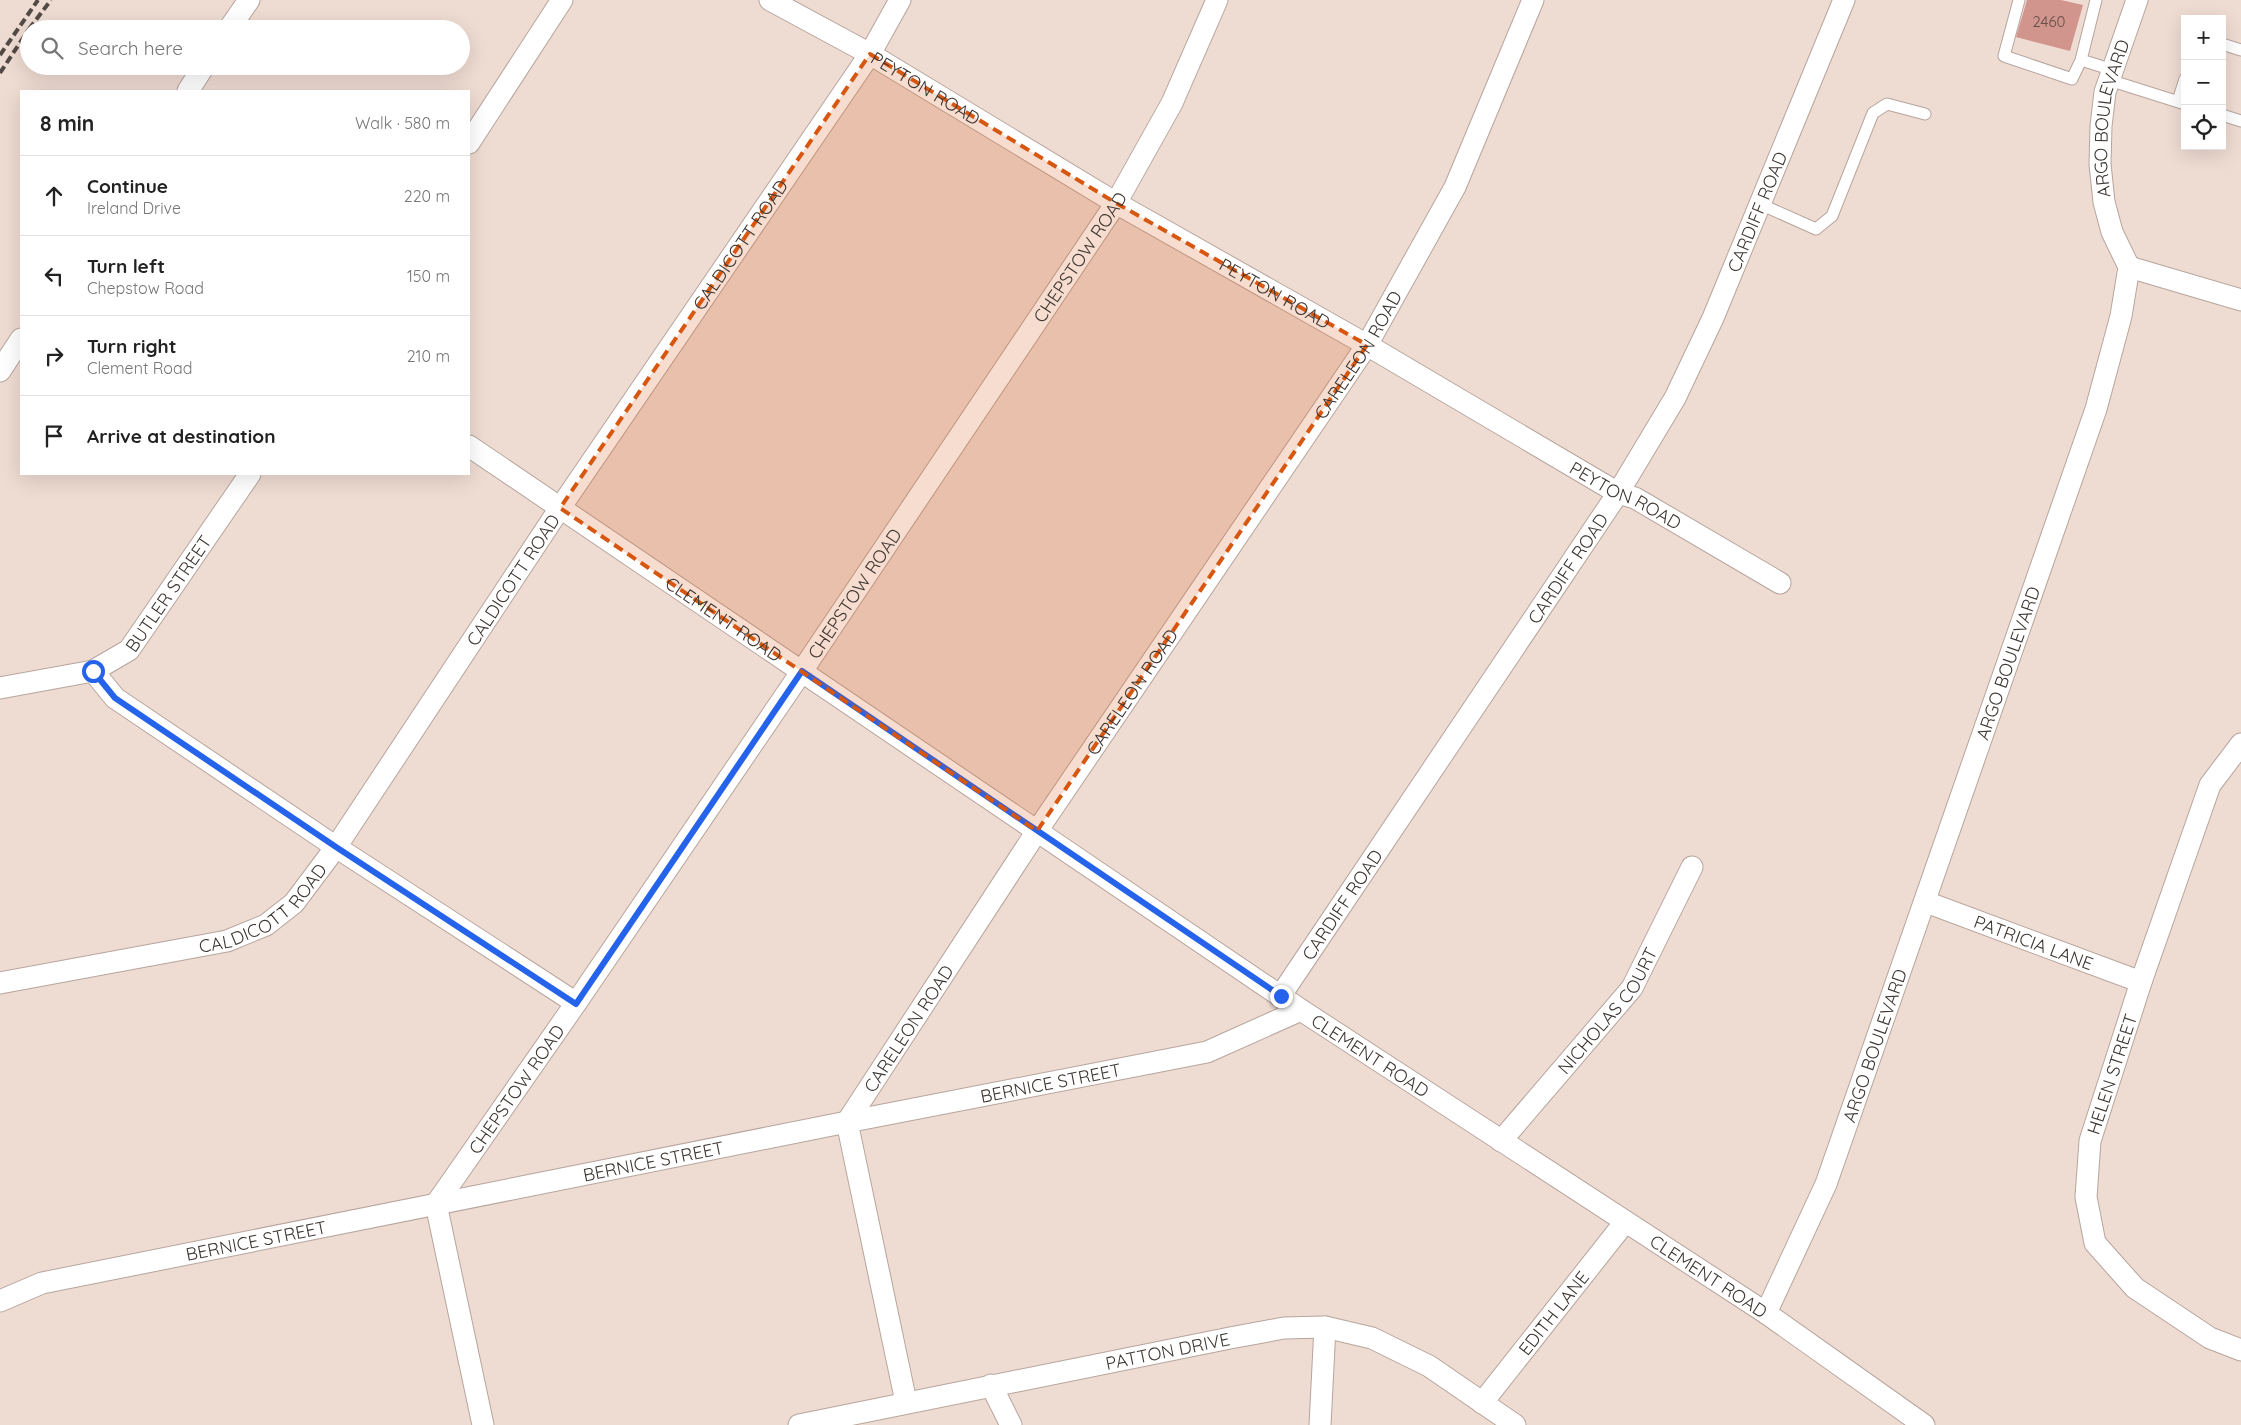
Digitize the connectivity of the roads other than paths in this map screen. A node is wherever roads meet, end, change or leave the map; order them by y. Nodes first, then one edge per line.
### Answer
1 (249, 0) edge
2 (562, 0) edge
3 (770, 0) edge
4 (900, 0) edge
5 (1216, 0) edge
6 (1533, 0) edge
7 (1844, 0) edge
8 (2019, 0) edge
9 (2096, 0) edge
10 (2138, 0) edge
11 (236, 20) edge
12 (2226, 45) edge
13 (2241, 50) edge
14 (870, 54) junction
15 (2081, 60) junction
16 (198, 75) edge
17 (2111, 75) junction
18 (189, 90) edge
19 (2181, 102) edge
20 (1925, 114) dead end
21 (2226, 116) edge
22 (2241, 121) edge
23 (470, 141) edge
24 (1116, 203) junction
25 (1760, 204) junction
26 (2129, 266) junction
27 (2241, 300) edge
28 (20, 340) edge
29 (1367, 345) junction
30 (0, 370) edge
31 (470, 447) edge
32 (249, 475) edge
33 (1618, 493) junction
34 (560, 508) junction
35 (1780, 583) dead end
36 (93, 671) junction
37 (802, 671) junction
38 (0, 688) edge
39 (2241, 744) edge
40 (1037, 831) junction
41 (336, 847) junction
42 (1692, 866) dead end
43 (1926, 902) junction
44 (2141, 982) junction
45 (0, 983) edge
46 (1281, 996) junction
47 (576, 1004) junction
48 (1301, 1010) junction
49 (847, 1122) junction
50 (1501, 1141) junction
51 (436, 1204) junction
52 (1625, 1222) junction
53 (0, 1301) edge
54 (1766, 1313) junction
55 (1325, 1327) junction
56 (2241, 1350) edge
57 (991, 1385) junction
58 (906, 1402) junction
59 (1482, 1403) junction
60 (483, 1425) edge
61 (800, 1425) edge
62 (1011, 1425) edge
63 (1320, 1425) edge
64 (1515, 1425) edge
65 (1924, 1425) edge

1 - 11 street
2 - 23 street
3 - 14 street, PEYTON ROAD
4 - 14 street, CALDICOTT ROAD
5 - 24 street, CHEPSTOW ROAD
6 - 29 street, CARELEON ROAD
7 - 25 street, CARDIFF ROAD
8 - 15 lane
9 - 15 lane
10 - 17 street, ARGO BOULEVARD
12 - 13 lane
14 - 24 street, PEYTON ROAD
14 - 34 street, CALDICOTT ROAD
15 - 17 lane
16 - 18 street
17 - 19 lane
17 - 26 street, ARGO BOULEVARD
20 - 25 lane
21 - 22 lane
24 - 29 street, PEYTON ROAD
24 - 37 street, CHEPSTOW ROAD
25 - 33 street, CARDIFF ROAD
26 - 27 street
26 - 43 street, ARGO BOULEVARD
28 - 30 street
29 - 33 street, PEYTON ROAD
29 - 40 street, CARELEON ROAD
31 - 34 street, CLEMENT ROAD
32 - 36 street, BUTLER STREET
33 - 35 street, PEYTON ROAD
33 - 46 street, CARDIFF ROAD
34 - 37 street, CLEMENT ROAD
34 - 41 street, CALDICOTT ROAD
36 - 38 street, BUTLER STREET
36 - 41 street
37 - 40 street, CLEMENT ROAD
37 - 47 street, CHEPSTOW ROAD
39 - 44 street, HELEN STREET
40 - 46 street, CLEMENT ROAD
40 - 49 street, CARELEON ROAD
41 - 45 street, CALDICOTT ROAD
41 - 47 street
42 - 50 street, NICHOLAS COURT
43 - 44 street, PATRICIA LANE
43 - 54 street, ARGO BOULEVARD
44 - 56 street, HELEN STREET
46 - 48 street, CLEMENT ROAD
47 - 51 street, CHEPSTOW ROAD
48 - 49 street, BERNICE STREET
48 - 50 street, CLEMENT ROAD
49 - 51 street, BERNICE STREET
49 - 58 street
50 - 52 street, CLEMENT ROAD
51 - 53 street, BERNICE STREET
51 - 60 street
52 - 54 street, CLEMENT ROAD
52 - 59 street, EDITH LANE
54 - 65 street, CLEMENT ROAD
55 - 57 street, PATTON DRIVE
55 - 59 street, PATTON DRIVE
55 - 63 street
57 - 58 street, PATTON DRIVE
57 - 62 street
58 - 61 street, PATTON DRIVE
59 - 64 street, PATTON DRIVE

